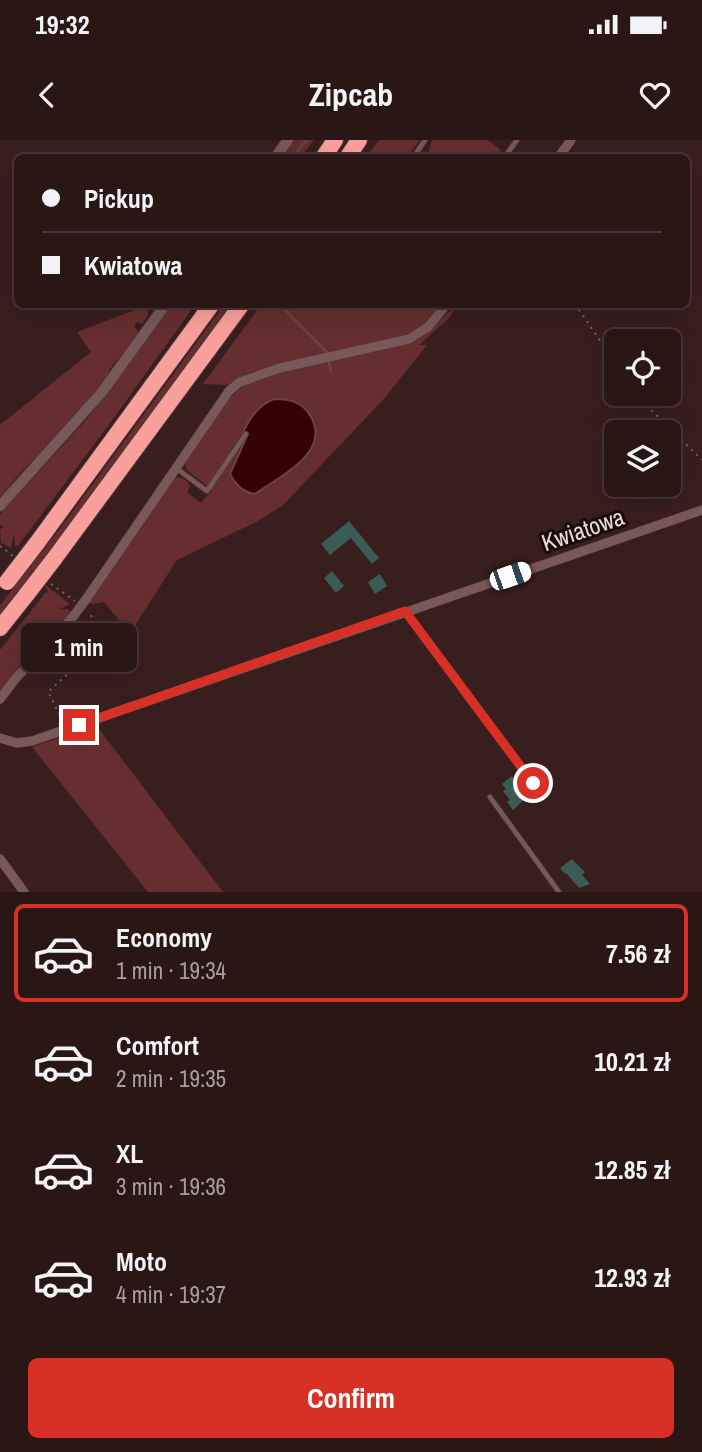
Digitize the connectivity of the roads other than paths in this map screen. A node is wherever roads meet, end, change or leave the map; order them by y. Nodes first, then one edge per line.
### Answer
1 (163, 308) edge
2 (209, 308) edge
3 (239, 308) edge
4 (444, 308) edge
5 (246, 434) dead end
6 (175, 468) junction
7 (0, 506) edge
8 (702, 510) edge
9 (4, 586) edge
10 (405, 611) junction
11 (0, 628) edge
12 (0, 699) edge
13 (0, 738) edge
14 (533, 783) dead end
15 (490, 797) dead end
16 (0, 859) edge
17 (24, 892) edge
18 (559, 892) edge

1 - 7 street
2 - 9 highway, bridge
3 - 11 highway, bridge
4 - 6 street
5 - 6 lane
6 - 12 street, bridge
8 - 10 street, Kwiatowa
10 - 13 street, Kwiatowa
10 - 14 lane
15 - 18 lane
16 - 17 street

